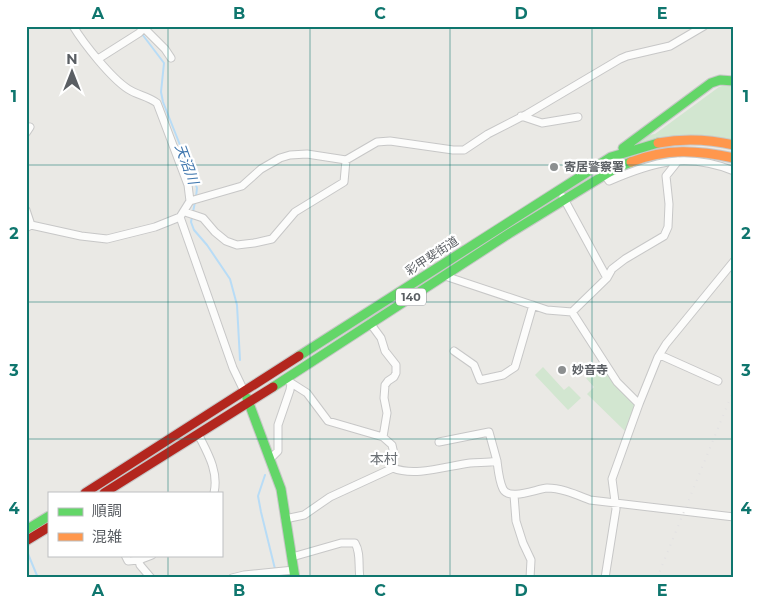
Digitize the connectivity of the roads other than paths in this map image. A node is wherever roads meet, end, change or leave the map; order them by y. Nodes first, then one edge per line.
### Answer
1 (74, 26) edge
2 (704, 26) edge
3 (143, 27) edge
4 (171, 58) dead end
5 (98, 59) junction
6 (734, 81) edge
7 (521, 116) junction
8 (578, 116) dead end
9 (734, 145) edge
10 (611, 157) junction
11 (734, 158) edge
12 (346, 160) junction
13 (678, 161) junction
14 (630, 166) junction
15 (734, 171) edge
16 (559, 190) junction
17 (564, 199) junction
18 (190, 201) junction
19 (26, 210) edge
20 (183, 214) junction
21 (29, 226) edge
22 (734, 261) edge
23 (434, 269) junction
24 (444, 276) junction
25 (607, 278) junction
26 (533, 305) junction
27 (572, 312) junction
28 (370, 323) junction
29 (454, 351) dead end
30 (660, 355) junction
31 (288, 381) junction
32 (718, 381) dead end
33 (244, 391) junction
34 (248, 401) junction
35 (639, 404) junction
36 (198, 434) junction
37 (384, 437) junction
38 (439, 442) dead end
39 (270, 459) junction
40 (497, 461) junction
41 (393, 468) junction
42 (87, 492) edge
43 (106, 492) edge
44 (214, 492) edge
45 (514, 495) junction
46 (616, 504) junction
47 (48, 517) edge
48 (734, 517) edge
49 (285, 519) junction
50 (48, 528) edge
51 (26, 530) edge
52 (26, 541) edge
53 (126, 556) edge
54 (149, 556) edge
55 (292, 557) junction
56 (139, 560) junction
57 (294, 574) edge
58 (151, 578) edge
59 (232, 578) edge
60 (360, 578) edge
61 (530, 578) edge
62 (605, 578) edge

1 - 5 street
2 - 7 street
3 - 4 street
3 - 5 street
5 - 18 street
6 - 10 main road
7 - 8 street
7 - 12 street
9 - 10 main road, 彩甲斐街道 / 140
10 - 16 main road, 彩甲斐街道 / 140
11 - 14 main road, 彩甲斐街道 / 140
12 - 18 street
12 - 20 street
13 - 14 street
13 - 15 street
13 - 25 street
14 - 17 main road, 彩甲斐街道 / 140
16 - 17 street
16 - 23 main road, 彩甲斐街道 / 140
17 - 24 main road, 彩甲斐街道 / 140
17 - 25 street
18 - 20 street
19 - 21 street
20 - 21 street
20 - 33 street
22 - 30 street
23 - 24 street
23 - 33 main road, 彩甲斐街道 / 140
24 - 26 street
24 - 28 main road, 彩甲斐街道 / 140
25 - 27 street
26 - 27 street
26 - 29 street
27 - 35 street
28 - 31 main road, 彩甲斐街道 / 140
28 - 37 street
30 - 32 street
30 - 35 street
31 - 34 main road, 彩甲斐街道 / 140
31 - 37 street
31 - 39 street
33 - 34 main road
33 - 42 main road, 彩甲斐街道 / 140
34 - 36 main road, 彩甲斐街道 / 140
34 - 39 main road
35 - 46 street
36 - 43 main road, 彩甲斐街道 / 140
36 - 44 street
37 - 41 street
38 - 40 street
39 - 49 main road
40 - 41 street
40 - 45 street
41 - 49 street
45 - 46 street
45 - 61 street
46 - 48 street
46 - 62 street
47 - 51 main road
49 - 55 main road
50 - 52 main road
53 - 56 street
54 - 56 street
55 - 57 main road
55 - 60 street
56 - 58 street
57 - 59 street

